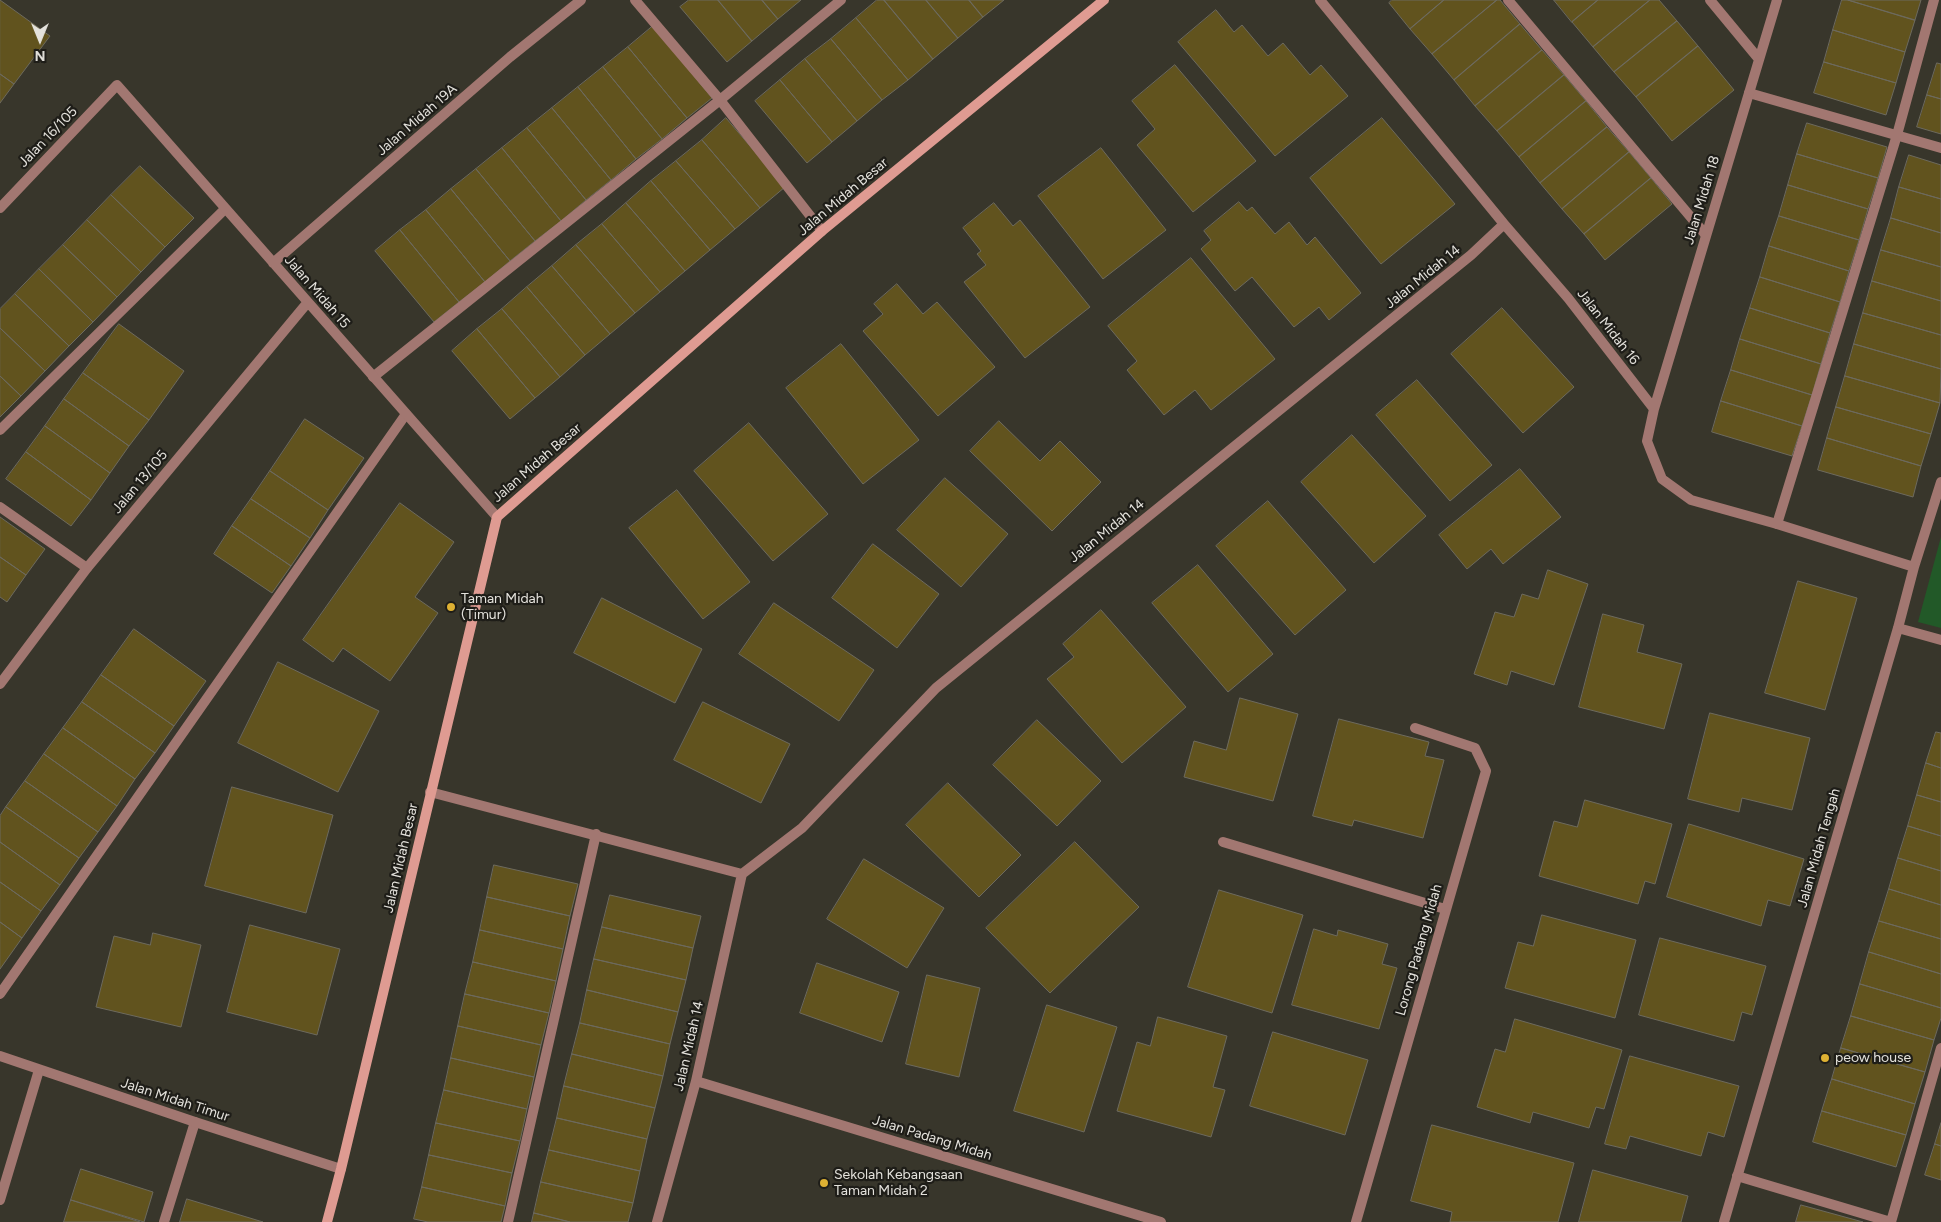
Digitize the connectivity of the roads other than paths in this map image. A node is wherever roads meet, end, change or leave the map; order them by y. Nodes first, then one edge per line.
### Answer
1 (581, 0) edge
2 (635, 0) edge
3 (841, 0) edge
4 (1104, 0) edge
5 (1320, 0) edge
6 (1508, 0) edge
7 (1710, 0) edge
8 (1777, 0) edge
9 (1934, 0) edge
10 (1758, 58) junction
11 (117, 85) joint
12 (1749, 93) junction
13 (720, 100) junction
14 (1897, 135) junction
15 (1941, 148) edge
16 (0, 208) edge
17 (225, 209) junction
18 (1504, 224) junction
19 (822, 231) junction
20 (1706, 234) junction
21 (273, 263) junction
22 (308, 302) junction
23 (373, 377) junction
24 (1654, 409) junction
25 (406, 414) junction
26 (0, 430) edge
27 (1941, 482) edge
28 (0, 507) edge
29 (497, 518) junction
30 (1777, 524) junction
31 (87, 568) junction
32 (1914, 568) junction
33 (1898, 628) junction
34 (1941, 640) edge
35 (0, 684) edge
36 (1415, 728) dead end
37 (430, 792) junction
38 (596, 834) junction
39 (1223, 842) dead end
40 (742, 874) junction
41 (1445, 909) junction
42 (0, 994) edge
43 (1941, 1048) edge
44 (0, 1056) edge
45 (39, 1070) junction
46 (696, 1081) junction
47 (195, 1122) junction
48 (341, 1169) junction
49 (1737, 1176) junction
50 (0, 1200) edge
51 (164, 1222) edge
52 (327, 1222) edge
53 (508, 1222) edge
54 (657, 1222) edge
55 (1162, 1222) edge
56 (1356, 1222) edge
57 (1724, 1222) edge
58 (1891, 1222) edge

1 - 21 street, Jalan Midah 19A
2 - 13 street
3 - 13 street
4 - 19 street, Jalan Midah Besar
5 - 18 street, Jalan Midah 16
6 - 20 street
7 - 10 street
8 - 10 street, Jalan Midah 18
9 - 14 street
10 - 12 street, Jalan Midah 18
11 - 16 street, Jalan 16/105
11 - 17 street, Jalan Midah 15
12 - 14 street
12 - 20 street, Jalan Midah 18
13 - 19 street
13 - 23 street
14 - 15 street
14 - 30 street
17 - 21 street, Jalan Midah 15
17 - 26 street
18 - 24 street, Jalan Midah 16
18 - 40 street, Jalan Midah 14
19 - 29 street, Jalan Midah Besar
20 - 24 street, Jalan Midah 18
21 - 22 street, Jalan Midah 15
22 - 23 street, Jalan Midah 15
22 - 31 street, Jalan 13/105
23 - 25 street, Jalan Midah 15
24 - 30 street
25 - 29 street, Jalan Midah 15
25 - 42 street
27 - 32 street, Jalan Midah Tengah
28 - 31 street
29 - 37 street, Jalan Midah Besar
30 - 32 street
31 - 35 street, Jalan 13/105
32 - 33 street, Jalan Midah Tengah
33 - 34 street
33 - 49 street, Jalan Midah Tengah
36 - 41 street, Lorong Padang Midah
37 - 38 street
37 - 48 street, Jalan Midah Besar
38 - 40 street
38 - 53 street
39 - 41 street
40 - 46 street, Jalan Midah 14
41 - 56 street, Lorong Padang Midah
43 - 58 street
44 - 45 street, Jalan Midah Timur
45 - 47 street, Jalan Midah Timur
45 - 50 street
46 - 54 street, Jalan Midah 14
46 - 55 street, Jalan Padang Midah
47 - 48 street, Jalan Midah Timur
47 - 51 street
48 - 52 street, Jalan Midah Besar
49 - 57 street, Jalan Midah Tengah
49 - 58 street

